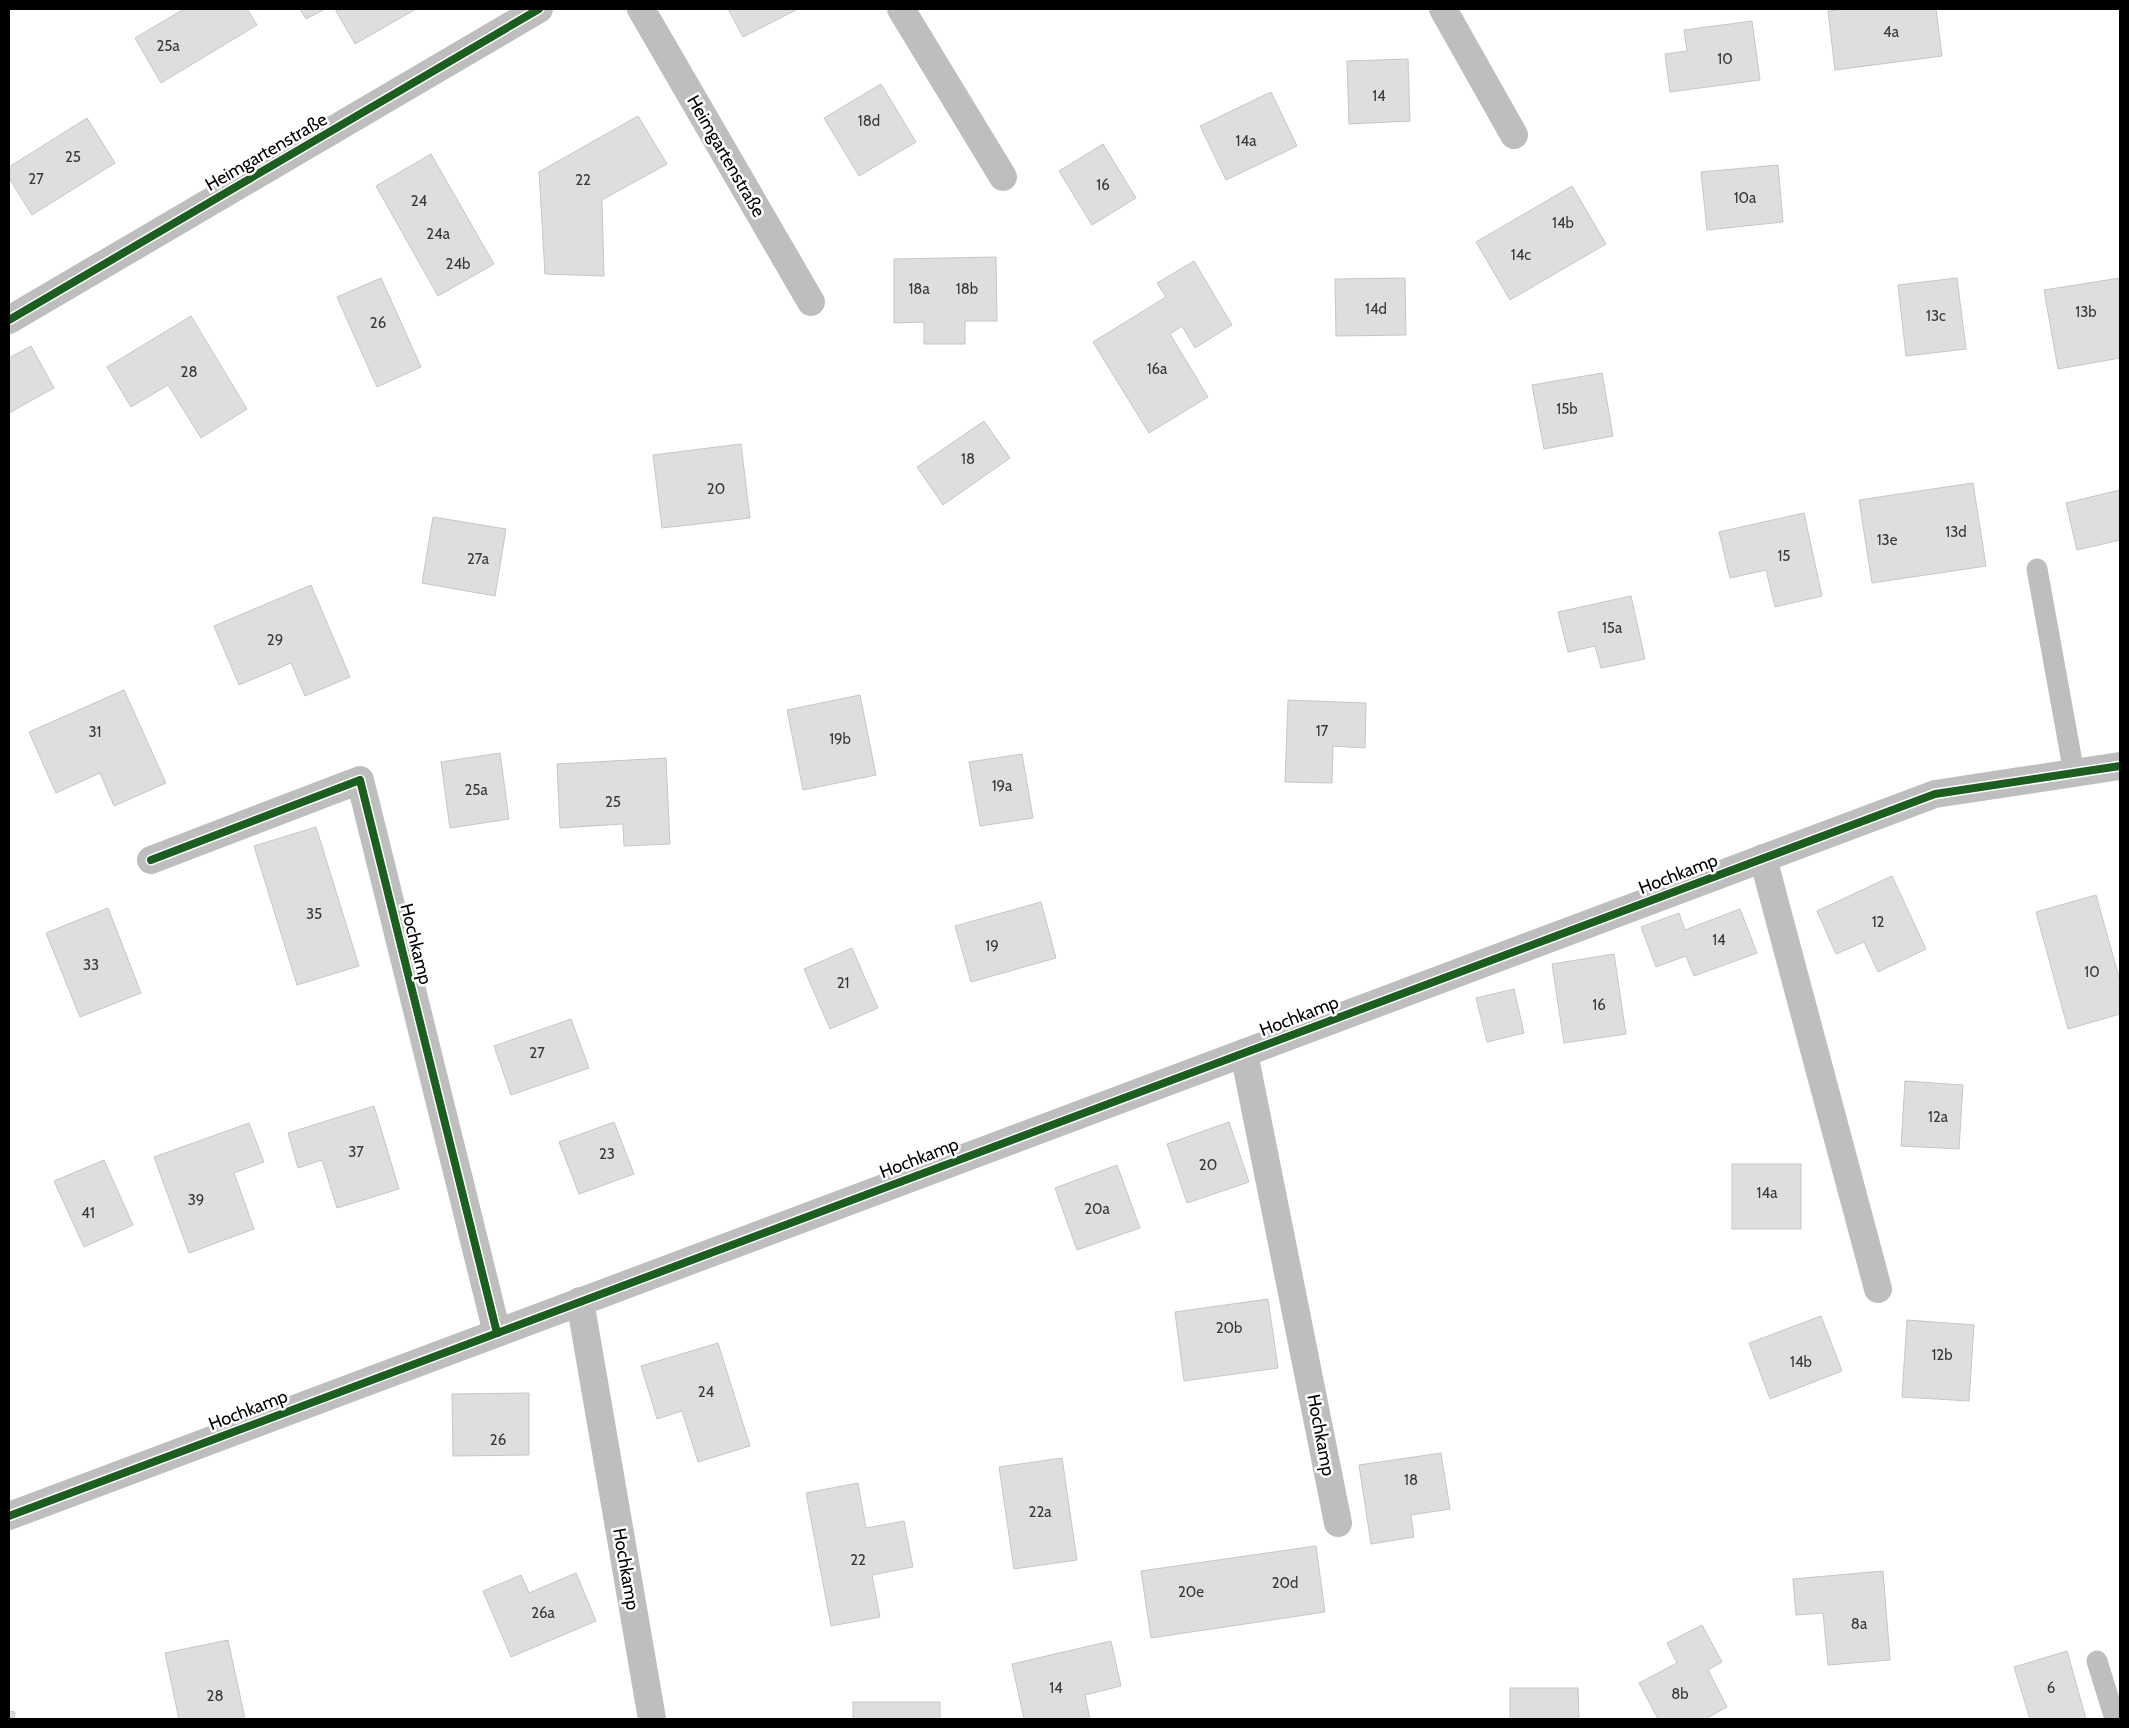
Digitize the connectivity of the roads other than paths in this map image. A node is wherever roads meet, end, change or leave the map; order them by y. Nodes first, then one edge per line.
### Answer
1 (538, 9) edge
2 (641, 9) edge
3 (901, 9) edge
4 (1443, 9) edge
5 (1514, 135) dead end
6 (1003, 177) dead end
7 (811, 302) dead end
8 (9, 320) edge
9 (2037, 570) dead end
10 (2120, 766) edge
11 (2074, 773) junction
12 (1763, 858) junction
13 (151, 860) dead end
14 (1244, 1052) junction
15 (1878, 1289) dead end
16 (580, 1301) junction
17 (497, 1333) junction
18 (9, 1516) edge
19 (1338, 1523) dead end
20 (2097, 1662) dead end
21 (652, 1719) edge
22 (2115, 1719) edge

1 - 8 street, Heimgartenstraße
2 - 7 street, Heimgartenstraße
3 - 6 street
4 - 5 street
9 - 11 lane
10 - 11 street, Hochkamp
11 - 12 street, Hochkamp
12 - 14 street, Hochkamp
12 - 15 street
13 - 17 street, Hochkamp
14 - 16 street, Hochkamp
14 - 19 street, Hochkamp
16 - 17 street, Hochkamp
16 - 21 street, Hochkamp
17 - 18 street, Hochkamp
20 - 22 lane

